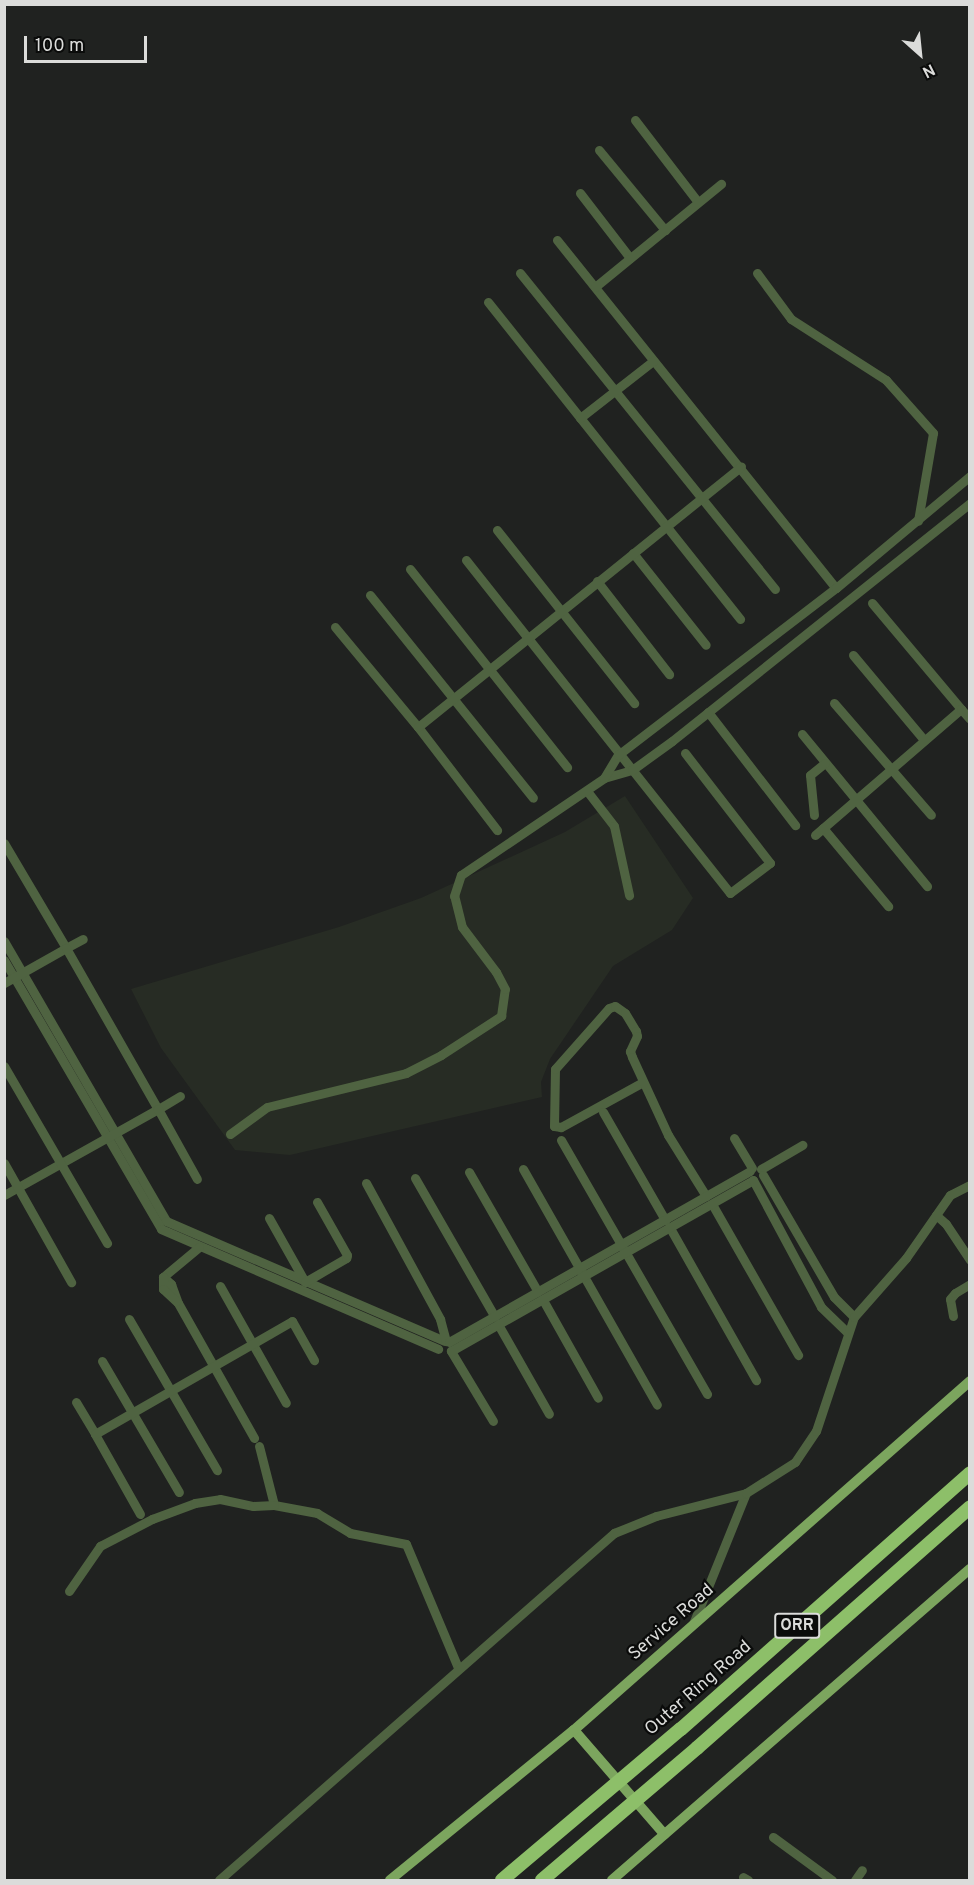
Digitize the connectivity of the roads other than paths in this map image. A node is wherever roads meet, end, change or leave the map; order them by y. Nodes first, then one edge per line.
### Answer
1 (635, 120) dead end
2 (599, 150) dead end
3 (720, 184) dead end
4 (580, 193) dead end
5 (698, 202) junction
6 (665, 230) junction
7 (557, 240) dead end
8 (630, 258) junction
9 (520, 273) dead end
10 (757, 273) dead end
11 (595, 287) junction
12 (488, 302) dead end
13 (652, 361) junction
14 (615, 390) junction
15 (580, 418) junction
16 (741, 466) junction
17 (969, 476) edge
18 (703, 497) junction
19 (969, 503) edge
20 (918, 521) junction
21 (665, 527) junction
22 (496, 530) dead end
23 (633, 553) junction
24 (465, 560) dead end
25 (410, 569) dead end
26 (597, 581) junction
27 (836, 588) junction
28 (775, 589) dead end
29 (370, 595) dead end
30 (872, 603) dead end
31 (561, 610) junction
32 (740, 619) dead end
33 (335, 627) dead end
34 (526, 638) junction
35 (706, 645) dead end
36 (853, 655) dead end
37 (488, 669) junction
38 (669, 674) dead end
39 (723, 675) junction
40 (736, 690) junction
41 (454, 698) junction
42 (634, 703) dead end
43 (834, 703) dead end
44 (961, 709) junction
45 (708, 712) junction
46 (969, 719) edge
47 (418, 727) junction
48 (802, 734) dead end
49 (924, 740) junction
50 (685, 753) dead end
51 (618, 755) junction
52 (825, 763) junction
53 (567, 767) dead end
54 (632, 770) junction
55 (890, 770) junction
56 (604, 778) junction
57 (587, 791) junction
58 (533, 798) dead end
59 (855, 801) junction
60 (814, 815) dead end
61 (931, 815) dead end
62 (795, 825) dead end
63 (823, 828) junction
64 (497, 830) dead end
65 (815, 835) dead end
66 (4, 843) edge
67 (927, 886) dead end
68 (629, 895) dead end
69 (888, 906) dead end
70 (83, 939) dead end
71 (4, 941) edge
72 (66, 948) junction
73 (4, 960) edge
74 (18, 975) junction
75 (4, 983) edge
76 (4, 1066) edge
77 (643, 1082) junction
78 (180, 1096) dead end
79 (158, 1109) junction
80 (603, 1112) dead end
81 (230, 1134) dead end
82 (110, 1135) junction
83 (734, 1138) dead end
84 (561, 1140) dead end
85 (802, 1145) dead end
86 (4, 1163) edge
87 (61, 1164) junction
88 (523, 1168) dead end
89 (469, 1172) dead end
90 (756, 1173) junction
91 (415, 1178) dead end
92 (197, 1179) dead end
93 (366, 1183) dead end
94 (969, 1185) edge
95 (18, 1187) junction
96 (4, 1195) edge
97 (709, 1200) junction
98 (317, 1202) dead end
99 (936, 1215) junction
100 (269, 1218) dead end
101 (667, 1224) junction
102 (107, 1243) dead end
103 (199, 1247) junction
104 (624, 1249) junction
105 (969, 1260) edge
106 (582, 1272) junction
107 (71, 1282) dead end
108 (305, 1282) junction
109 (969, 1284) edge
110 (220, 1286) dead end
111 (540, 1296) junction
112 (953, 1316) dead end
113 (854, 1317) junction
114 (129, 1319) dead end
115 (497, 1321) junction
116 (847, 1332) junction
117 (253, 1343) junction
118 (446, 1345) junction
119 (798, 1355) dead end
120 (314, 1360) dead end
121 (102, 1361) dead end
122 (213, 1367) junction
123 (756, 1380) dead end
124 (969, 1381) edge
125 (172, 1390) junction
126 (707, 1394) dead end
127 (598, 1398) dead end
128 (76, 1402) dead end
129 (286, 1403) dead end
130 (657, 1405) dead end
131 (132, 1413) junction
132 (549, 1414) dead end
133 (493, 1422) dead end
134 (95, 1434) junction
135 (217, 1470) dead end
136 (969, 1473) edge
137 (179, 1492) dead end
138 (746, 1493) junction
139 (274, 1505) junction
140 (969, 1507) edge
141 (140, 1514) dead end
142 (969, 1569) edge
143 (69, 1591) dead end
144 (691, 1629) junction
145 (458, 1668) junction
146 (574, 1730) junction
147 (664, 1834) junction
148 (773, 1836) dead end
149 (862, 1870) dead end
150 (219, 1881) edge
151 (390, 1881) edge
152 (502, 1881) edge
153 (542, 1881) edge
154 (612, 1881) edge
155 (832, 1881) edge
156 (855, 1881) edge

1 - 5 street
2 - 6 street
3 - 5 street
4 - 8 street
5 - 6 street
6 - 8 street
7 - 11 street
8 - 11 street
9 - 14 street
10 - 20 street
11 - 13 street
12 - 15 street
13 - 14 street
13 - 16 street
14 - 15 street
14 - 18 street
15 - 21 street
16 - 18 street
16 - 27 street
17 - 20 street
18 - 21 street
18 - 28 street
19 - 40 street
20 - 27 street
21 - 23 street
21 - 32 street
22 - 31 street
23 - 26 street
23 - 35 street
24 - 34 street
25 - 37 street
26 - 31 street
26 - 38 street
27 - 39 street
29 - 41 street
30 - 44 street
31 - 34 street
31 - 42 street
33 - 47 street
34 - 37 street
34 - 51 street
36 - 49 street
37 - 41 street
37 - 53 street
39 - 40 street
39 - 51 street
40 - 45 street
41 - 47 street
41 - 58 street
43 - 55 street
44 - 46 street
44 - 49 street
45 - 54 street
45 - 62 street
47 - 64 street
48 - 52 street
49 - 55 street
50 - 54 street
51 - 54 street
51 - 56 street
52 - 59 street
52 - 60 street
54 - 56 street
55 - 59 street
55 - 61 street
56 - 57 street
57 - 68 street
57 - 81 street
59 - 63 street
59 - 67 street
63 - 65 street
63 - 69 street
66 - 72 street
70 - 72 street
71 - 74 street
72 - 74 street
72 - 79 street
73 - 74 street
74 - 75 street
74 - 82 street
76 - 87 street
77 - 77 street
77 - 97 street
78 - 79 street
79 - 82 street
79 - 92 street
80 - 101 street
82 - 87 street
82 - 103 street
82 - 108 street
83 - 90 street
84 - 104 street
85 - 90 street
86 - 95 street
87 - 95 street
87 - 102 street
88 - 106 street
89 - 111 street
90 - 97 street
90 - 113 street
90 - 116 street
91 - 115 street
93 - 118 street
94 - 99 street
95 - 96 street
95 - 107 street
97 - 101 street
97 - 119 street
98 - 108 street
99 - 105 street
99 - 113 street
100 - 108 street
101 - 104 street
101 - 123 street
103 - 118 street
103 - 122 street
104 - 106 street
104 - 126 street
106 - 111 street
106 - 130 street
108 - 118 street
109 - 112 street
110 - 117 street
111 - 115 street
111 - 127 street
113 - 116 street
114 - 125 street
115 - 118 street
115 - 132 street
116 - 138 street
117 - 120 street
117 - 122 street
117 - 129 street
118 - 133 street
121 - 131 street
122 - 125 street
122 - 139 street
124 - 144 main road, Service Road
125 - 131 street
125 - 135 street
128 - 134 street
131 - 134 street
131 - 137 street
134 - 141 street
136 - 152 highway, Outer Ring Road / ORR
138 - 144 street
138 - 145 street
139 - 143 street
139 - 145 street
140 - 153 highway, ORR
142 - 147 main road
144 - 146 main road, Service Road
145 - 150 street
146 - 147 main road
146 - 151 main road, Service Road
147 - 154 main road
148 - 155 street
149 - 156 street

